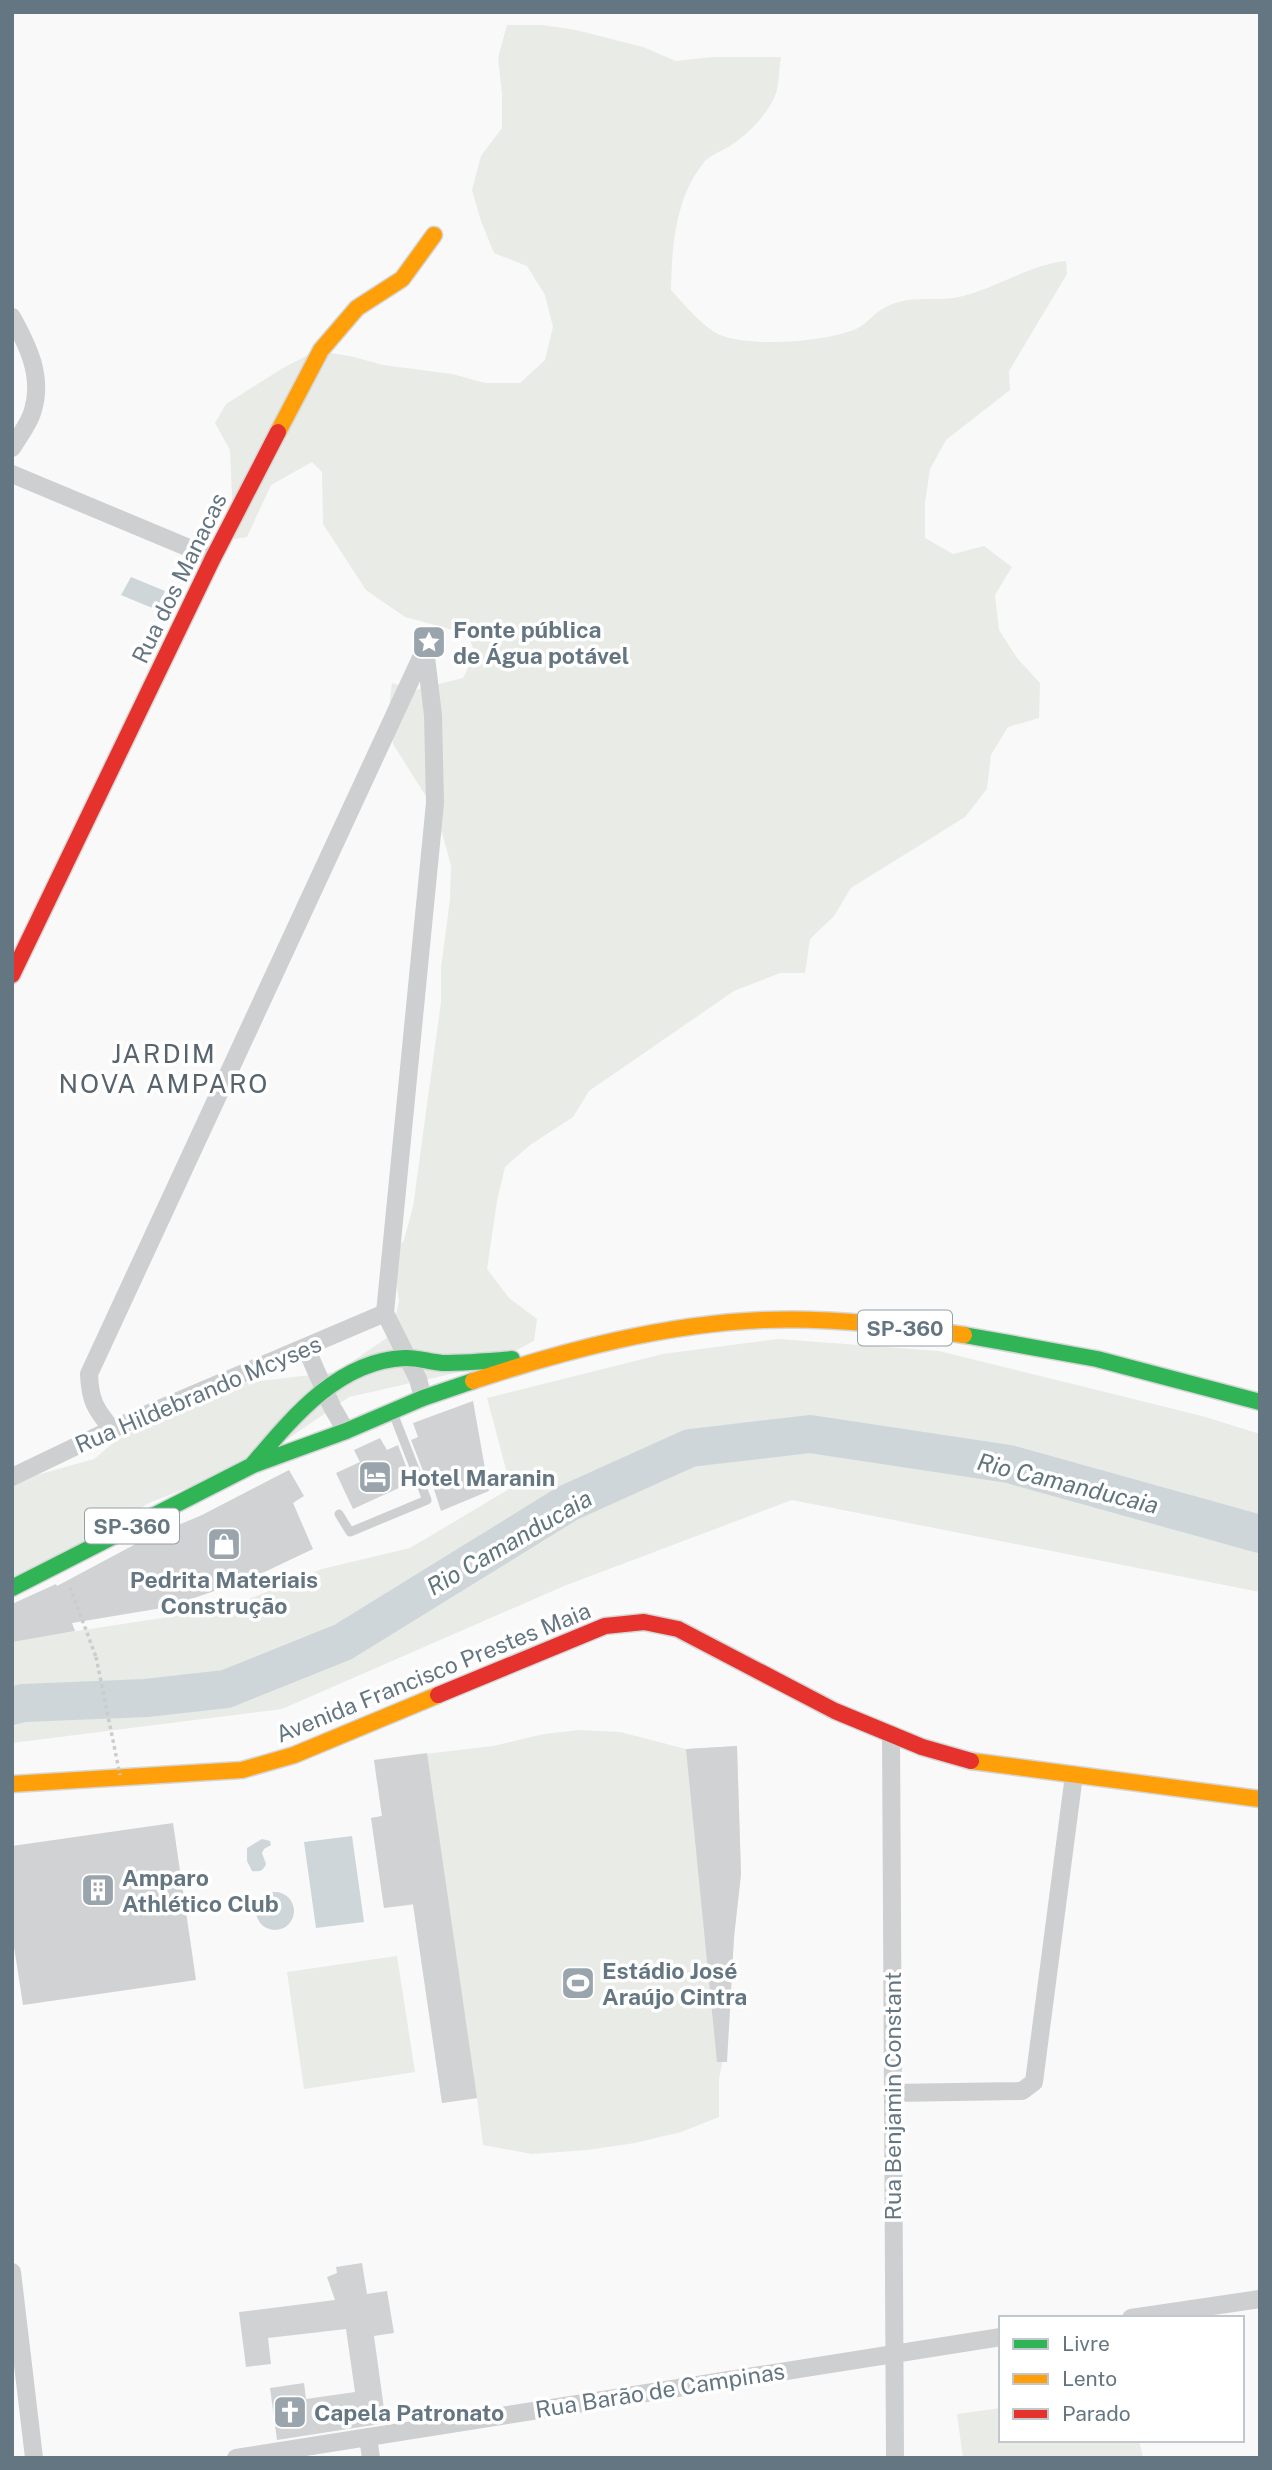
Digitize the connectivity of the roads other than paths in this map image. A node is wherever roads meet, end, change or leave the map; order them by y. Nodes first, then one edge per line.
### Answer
1 (433, 235) dead end
2 (12, 317) edge
3 (12, 448) edge
4 (12, 474) edge
5 (213, 558) junction
6 (12, 975) edge
7 (386, 1313) junction
8 (306, 1348) junction
9 (547, 1357) junction
10 (406, 1358) junction
11 (325, 1390) junction
12 (423, 1398) junction
13 (1260, 1402) edge
14 (392, 1412) junction
15 (112, 1429) junction
16 (346, 1431) junction
17 (253, 1465) junction
18 (12, 1477) edge
19 (339, 1514) dead end
20 (12, 1588) edge
21 (891, 1734) junction
22 (1074, 1775) junction
23 (12, 1784) edge
24 (1260, 1799) edge
25 (892, 2093) junction
26 (13, 2281) edge
27 (1260, 2299) edge
28 (1145, 2316) edge
29 (999, 2337) edge
30 (894, 2352) junction
31 (368, 2437) junction
32 (34, 2458) edge
33 (236, 2458) edge
34 (370, 2458) edge
35 (895, 2458) edge

1 - 5 street, Rua dos Manacas
2 - 3 street
4 - 5 street
5 - 6 street, Rua dos Manacas
7 - 8 street, Rua Hildebrando Mcyses
7 - 10 street
7 - 15 street
8 - 11 street
8 - 15 street, Rua Hildebrando Mcyses
9 - 10 street, SP-360
9 - 12 street, SP-360
9 - 13 street, SP-360
10 - 11 street, SP-360
10 - 12 street
11 - 16 street
11 - 17 street, SP-360
12 - 14 street, SP-360
14 - 16 street, SP-360
14 - 19 lane
15 - 18 street, Rua Hildebrando Mcyses
16 - 17 street, SP-360
17 - 20 street, SP-360
21 - 22 street, Avenida Francisco Prestes Maia
21 - 23 street, Avenida Francisco Prestes Maia
21 - 25 street, Rua Benjamin Constant
22 - 24 street, Avenida Francisco Prestes Maia
22 - 25 street
25 - 30 street, Rua Benjamin Constant
26 - 32 street
27 - 28 street
29 - 30 street, Rua Barão de Campinas
30 - 31 street, Rua Barão de Campinas
30 - 35 street, Rua Benjamin Constant
31 - 33 street, Rua Barão de Campinas
31 - 34 street

